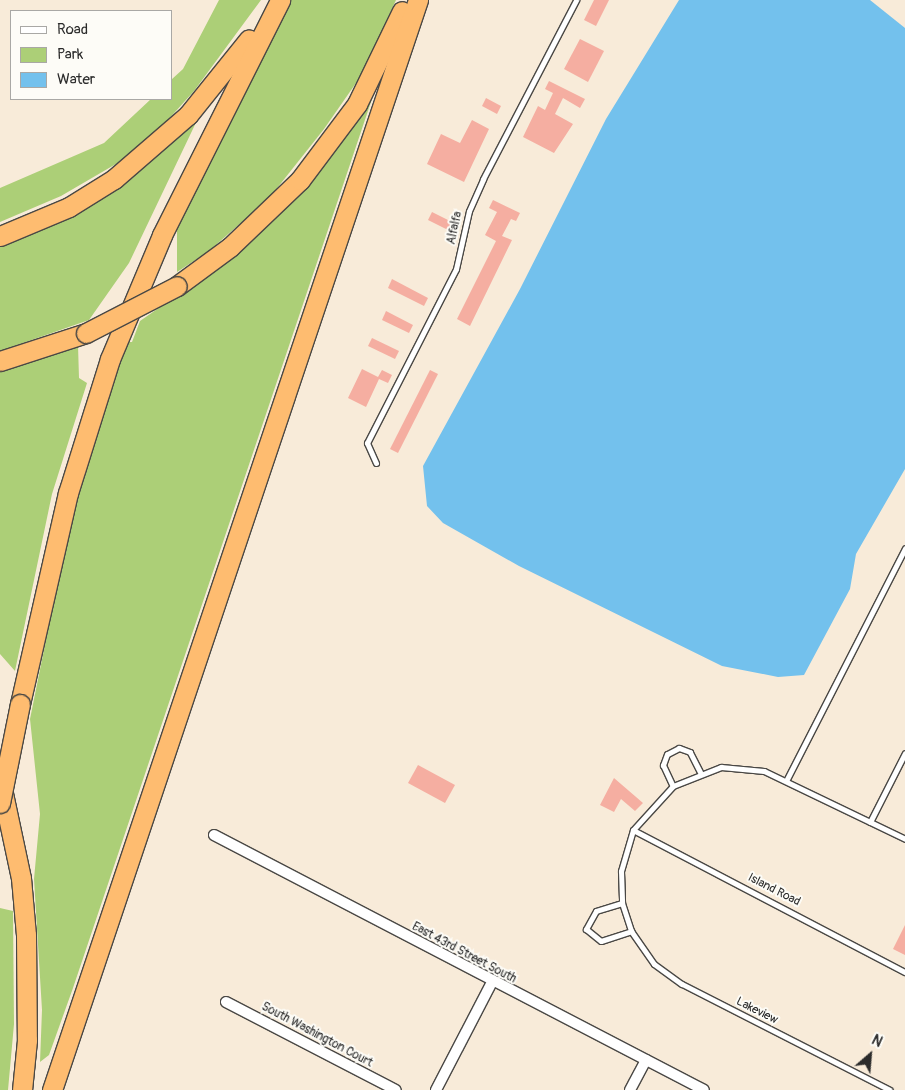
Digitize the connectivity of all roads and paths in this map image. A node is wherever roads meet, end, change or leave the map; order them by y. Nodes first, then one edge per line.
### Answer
1 (274, 0) edge
2 (280, 0) edge
3 (407, 0) edge
4 (418, 0) edge
5 (576, 0) edge
6 (0, 236) edge
7 (0, 361) edge
8 (376, 463) dead end
9 (905, 548) edge
10 (905, 753) edge
11 (700, 772) junction
12 (0, 778) edge
13 (787, 779) junction
14 (673, 786) junction
15 (0, 803) edge
16 (870, 822) junction
17 (633, 830) junction
18 (214, 835) dead end
19 (905, 839) edge
20 (622, 903) junction
21 (630, 931) junction
22 (905, 972) edge
23 (492, 982) junction
24 (226, 1002) dead end
25 (646, 1060) junction
26 (22, 1090) edge
27 (52, 1090) edge
28 (396, 1090) edge
29 (436, 1090) edge
30 (630, 1090) edge
31 (704, 1090) edge
32 (890, 1090) edge

1 - 6 highway
2 - 15 highway, bridge
3 - 7 highway, bridge
4 - 27 highway
5 - 8 lane, Alfalfa
9 - 13 lane
10 - 16 lane
11 - 13 lane, Lakeview
11 - 14 lane, Lakeview
11 - 14 lane
12 - 26 highway
13 - 16 lane, Lakeview
14 - 17 lane, Lakeview
16 - 19 lane, Lakeview
17 - 20 lane, Lakeview
17 - 22 lane, Island Road
18 - 23 street, East 43rd Street South
20 - 21 lane, Lakeview
20 - 21 lane
21 - 32 lane, Lakeview
23 - 25 street, East 43rd Street South
23 - 29 street
24 - 28 street, South Washington Court
25 - 30 street
25 - 31 street, East 43rd Street South

